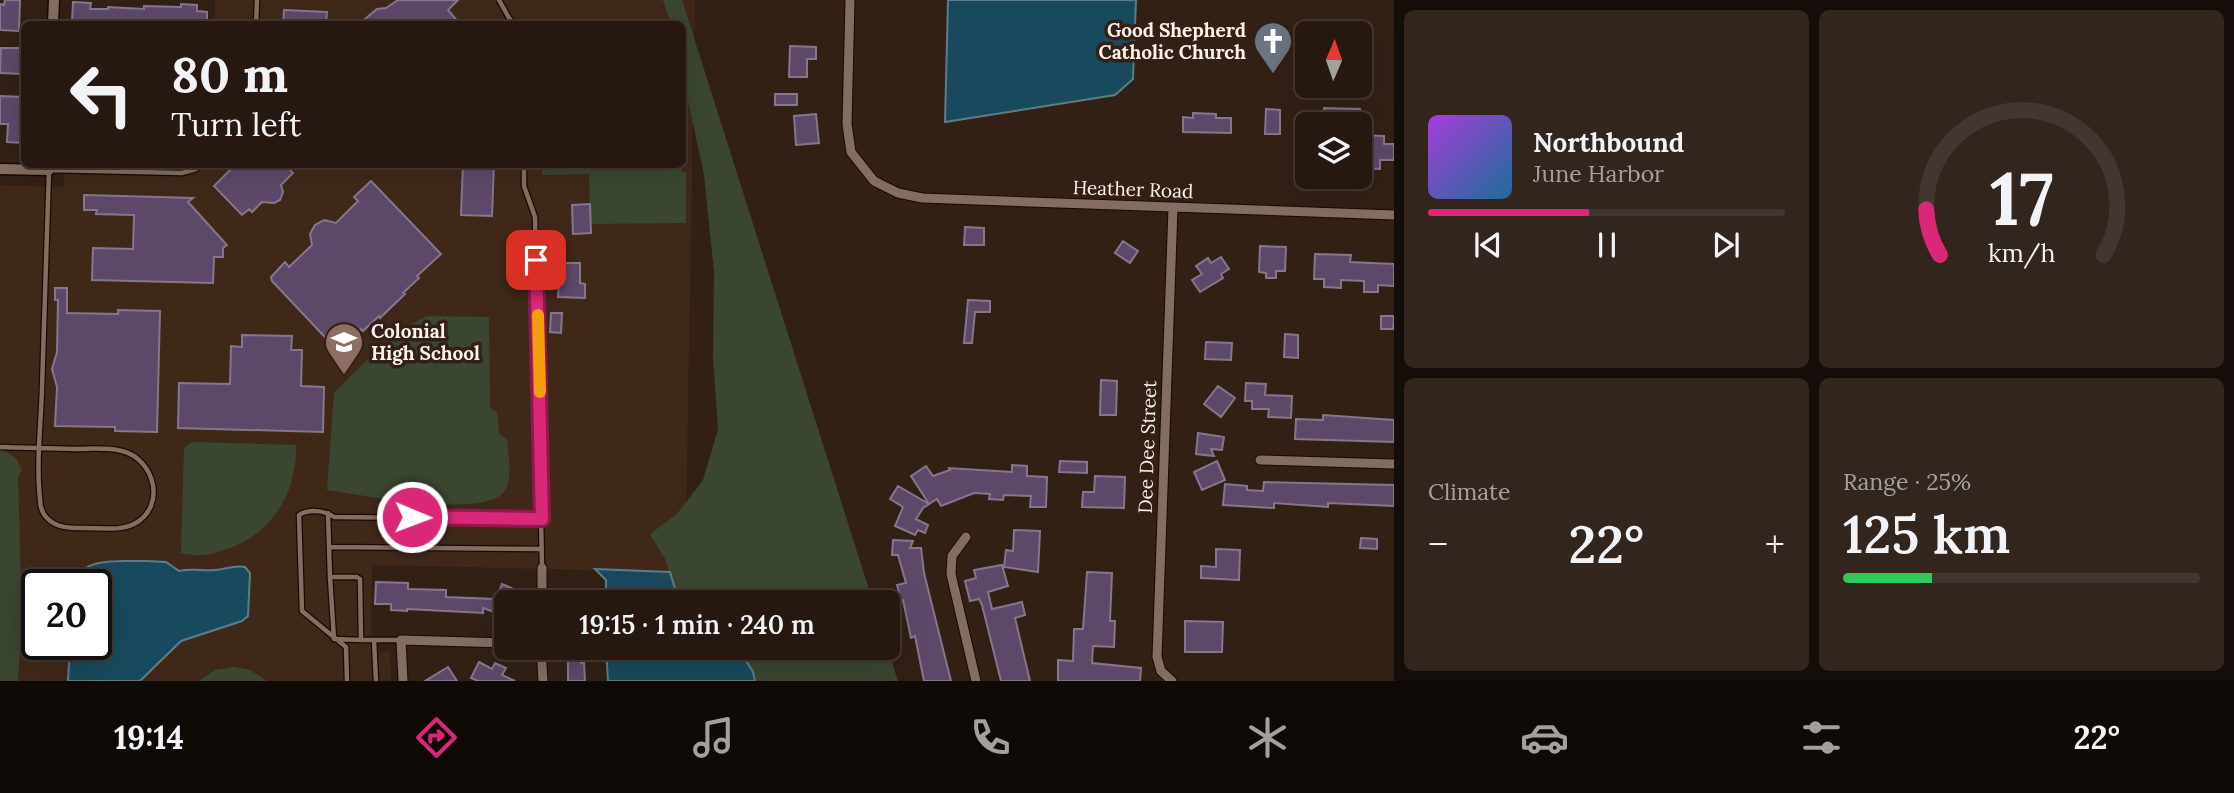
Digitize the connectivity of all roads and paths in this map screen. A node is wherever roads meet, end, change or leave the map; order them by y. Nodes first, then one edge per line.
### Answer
1 (54, 0) edge
2 (257, 0) edge
3 (499, 0) edge
4 (850, 0) edge
5 (53, 21) edge
6 (257, 21) edge
7 (512, 21) edge
8 (24, 168) edge
9 (49, 168) edge
10 (58, 168) edge
11 (197, 168) edge
12 (524, 168) edge
13 (0, 169) edge
14 (1173, 208) junction
15 (1394, 215) edge
16 (0, 447) edge
17 (40, 448) junction
18 (1260, 460) dead end
19 (1394, 464) edge
20 (328, 512) junction
21 (542, 519) junction
22 (966, 537) dead end
23 (329, 547) junction
24 (542, 549) junction
25 (542, 568) joint
26 (330, 578) junction
27 (542, 590) edge
28 (334, 639) junction
29 (361, 640) junction
30 (374, 640) junction
31 (401, 640) junction
32 (494, 643) edge
33 (542, 660) edge
34 (347, 681) edge
35 (376, 681) edge
36 (403, 681) edge
37 (543, 681) edge
38 (976, 681) edge
39 (1172, 681) edge

1 - 5 street
2 - 6 lane
3 - 7 lane
4 - 14 street, Heather Road
8 - 13 street
9 - 17 lane
10 - 11 lane
12 - 21 lane
14 - 15 street, Heather Road
14 - 39 street, Dee Dee Street
16 - 17 lane
17 - 17 lane
18 - 19 street
20 - 21 lane
20 - 23 lane
20 - 28 lane
21 - 24 lane
22 - 38 street
23 - 24 lane
23 - 26 lane
24 - 25 lane
25 - 27 street
26 - 28 lane
26 - 29 lane
28 - 29 lane
28 - 34 lane
29 - 30 lane
30 - 31 lane
30 - 35 lane
31 - 32 street
31 - 36 street
33 - 37 street

